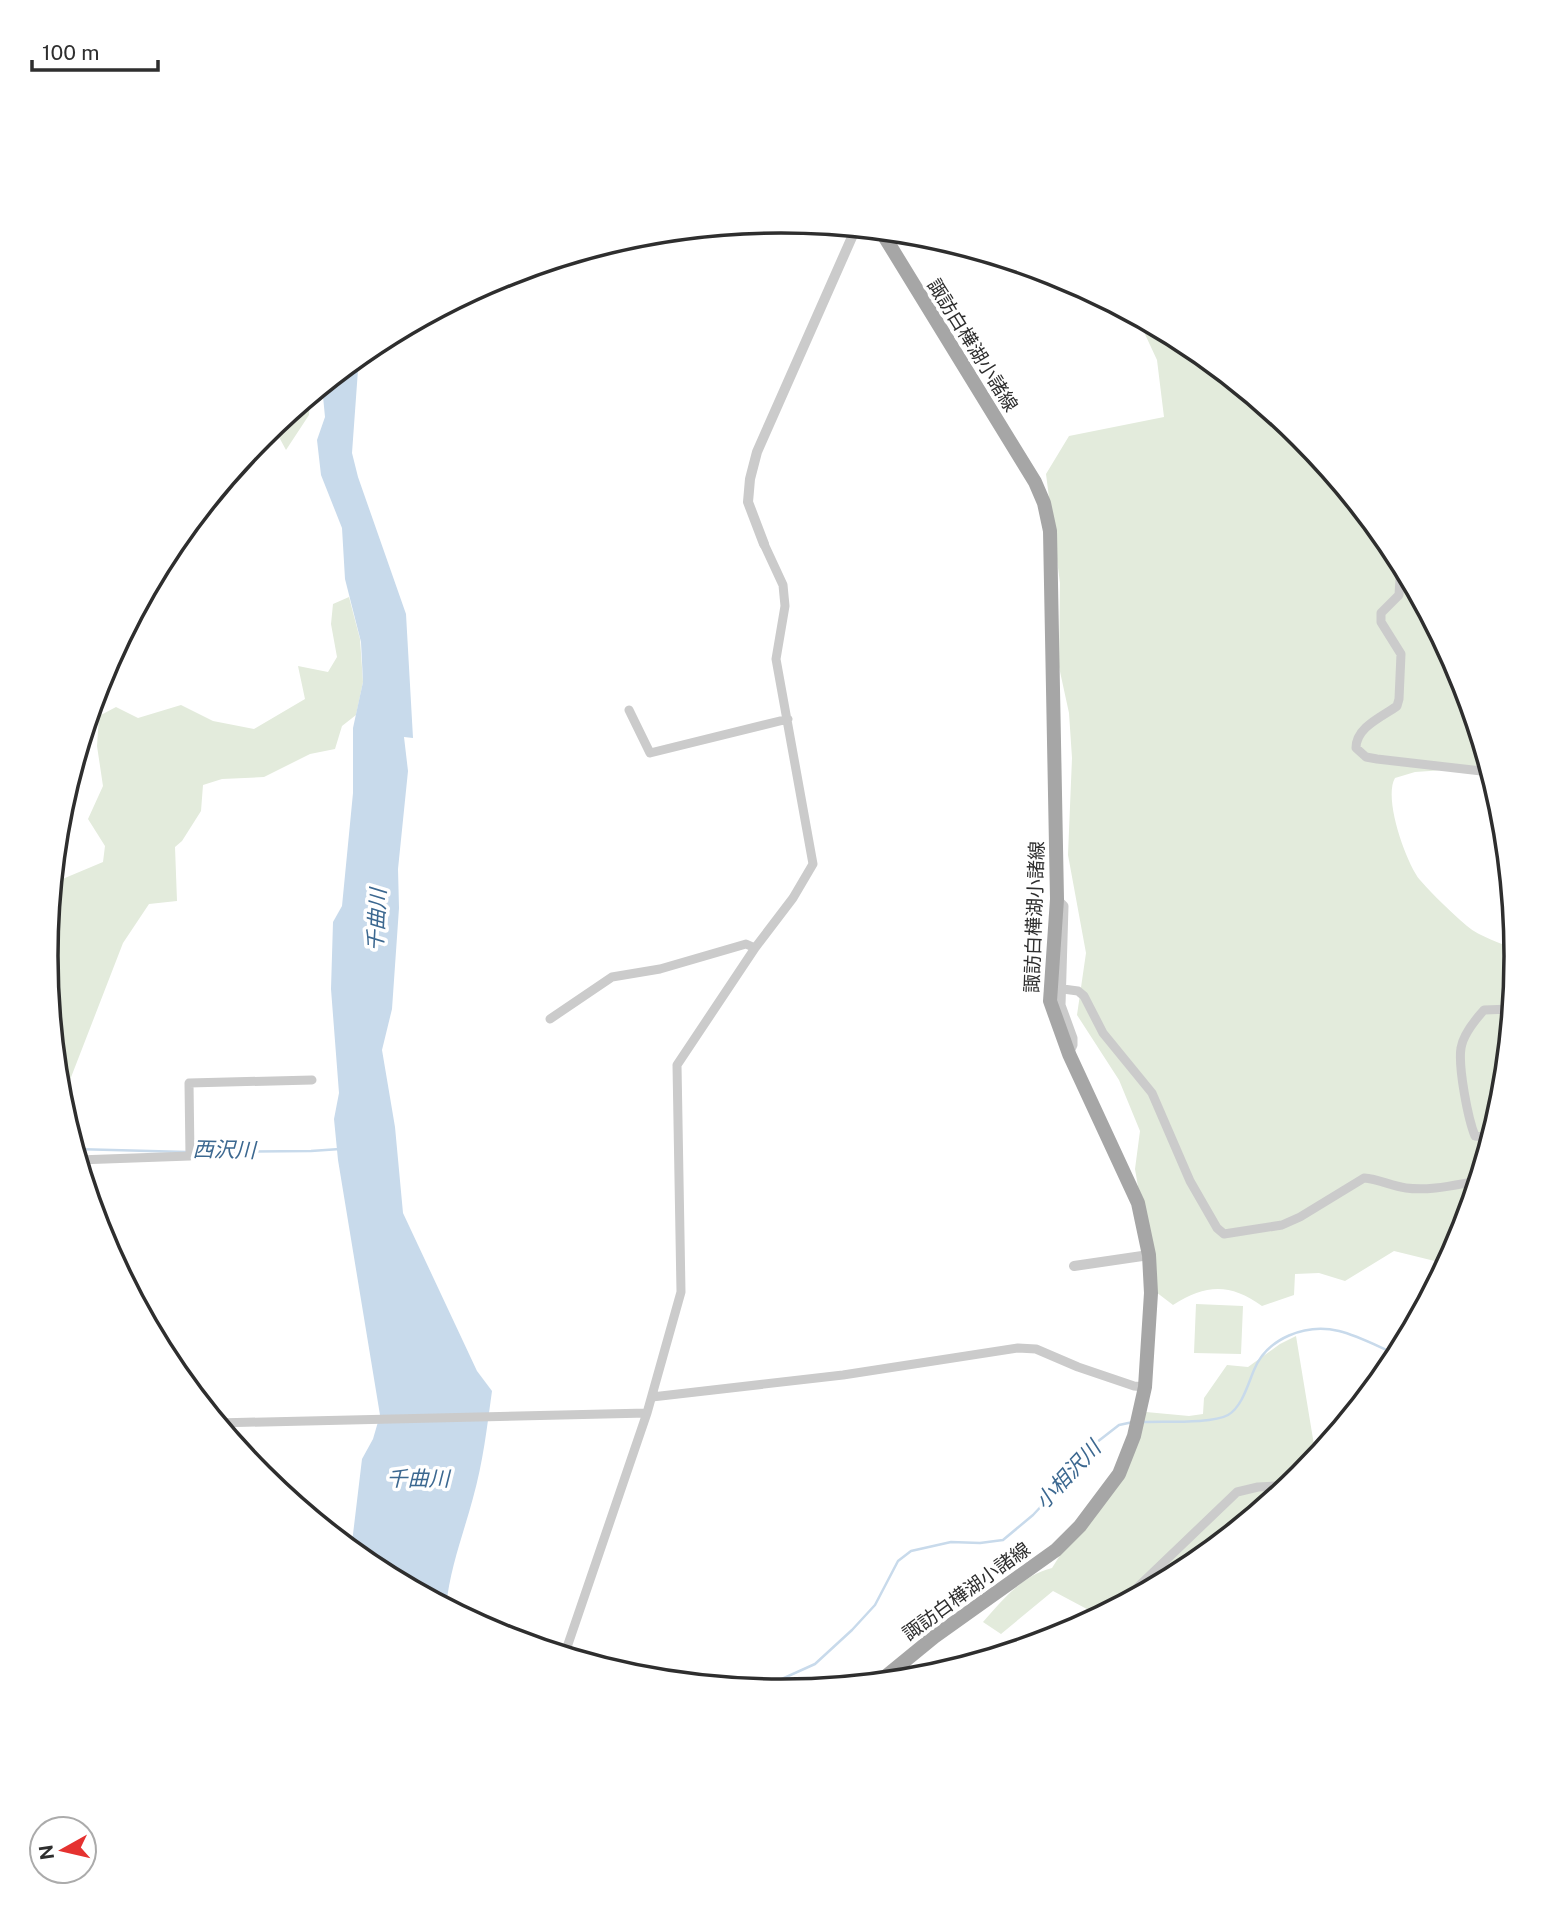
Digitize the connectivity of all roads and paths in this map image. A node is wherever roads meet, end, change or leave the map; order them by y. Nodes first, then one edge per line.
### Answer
1 (852, 237) edge
2 (887, 241) edge
3 (764, 544) joint
4 (1400, 583) edge
5 (629, 710) dead end
6 (788, 719) junction
7 (1480, 771) edge
8 (1058, 899) junction
9 (755, 948) junction
10 (1063, 989) junction
11 (1502, 1009) edge
12 (550, 1019) dead end
13 (1069, 1054) junction
14 (312, 1080) dead end
15 (1482, 1137) edge
16 (87, 1160) edge
17 (1468, 1183) edge
18 (1149, 1255) junction
19 (1074, 1266) dead end
20 (1145, 1387) junction
21 (652, 1398) junction
22 (647, 1413) junction
23 (228, 1423) edge
24 (1273, 1486) edge
25 (1141, 1584) edge
26 (567, 1647) edge
27 (891, 1671) edge

1 - 3 street
2 - 8 main road, 諏訪白樺湖小諸線
3 - 6 street
4 - 7 street
5 - 6 street
6 - 9 street
8 - 10 street
8 - 13 main road, 諏訪白樺湖小諸線
9 - 12 street
9 - 21 street
10 - 13 street
10 - 17 street
11 - 15 street
13 - 18 main road, 諏訪白樺湖小諸線
14 - 16 street
18 - 19 street
18 - 20 main road, 諏訪白樺湖小諸線
20 - 21 street
20 - 27 main road, 諏訪白樺湖小諸線
21 - 22 street
22 - 23 street
22 - 26 street
24 - 25 street

